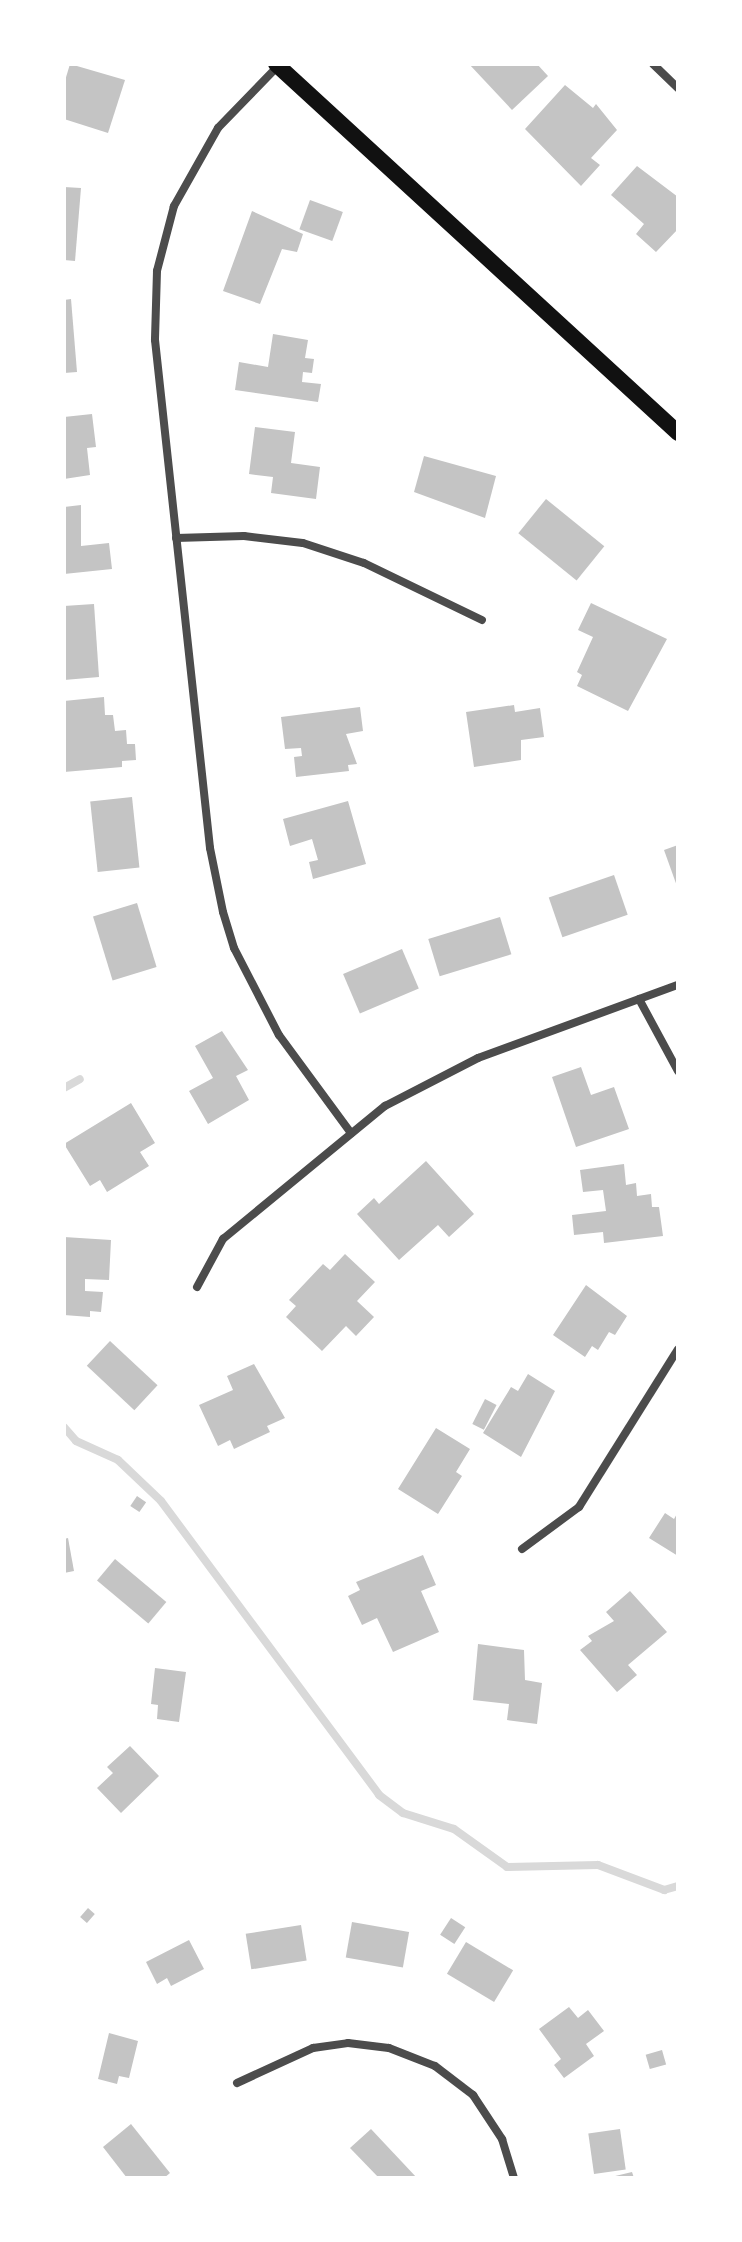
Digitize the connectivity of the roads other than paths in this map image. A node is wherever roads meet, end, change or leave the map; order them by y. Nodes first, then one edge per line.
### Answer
1 (653, 64) edge
2 (277, 65) edge
3 (678, 88) edge
4 (678, 433) edge
5 (176, 538) junction
6 (482, 620) dead end
7 (678, 985) edge
8 (639, 999) junction
9 (678, 1071) edge
10 (351, 1133) junction
11 (197, 1287) dead end
12 (678, 1349) edge
13 (522, 1549) dead end
14 (237, 2083) dead end
15 (514, 2178) edge

1 - 3 street
2 - 4 main road
2 - 5 street
5 - 6 street
5 - 10 street
7 - 8 street
8 - 9 street
8 - 10 street
10 - 11 street
12 - 13 street
14 - 15 street

